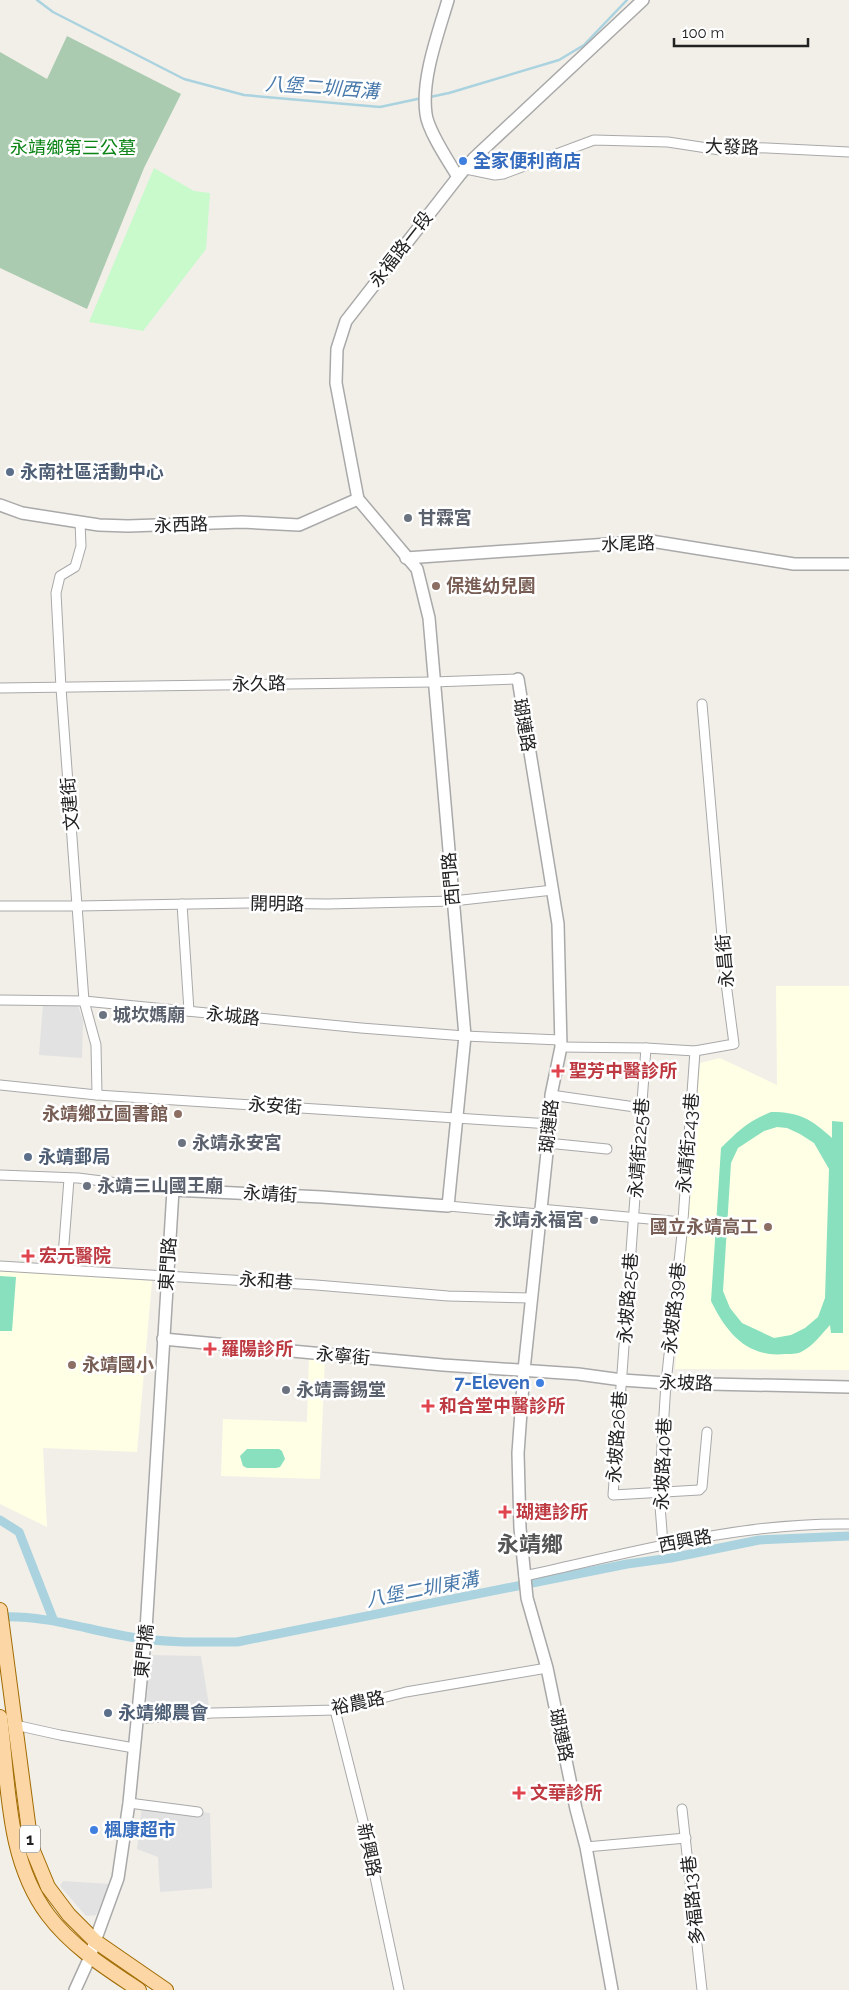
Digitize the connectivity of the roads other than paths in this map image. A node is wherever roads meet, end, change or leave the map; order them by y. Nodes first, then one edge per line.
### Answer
1 (448, 0) edge
2 (643, 0) edge
3 (849, 152) edge
4 (462, 173) junction
5 (358, 499) junction
6 (0, 505) edge
7 (80, 522) junction
8 (406, 558) junction
9 (849, 564) edge
10 (518, 679) joint
11 (433, 682) junction
12 (0, 688) edge
13 (61, 688) junction
14 (702, 704) dead end
15 (553, 890) junction
16 (453, 901) junction
17 (182, 904) junction
18 (0, 906) edge
19 (78, 906) junction
20 (0, 1000) edge
21 (84, 1001) junction
22 (189, 1011) junction
23 (465, 1036) junction
24 (561, 1043) junction
25 (646, 1048) junction
26 (695, 1051) junction
27 (0, 1084) edge
28 (97, 1094) junction
29 (551, 1095) junction
30 (642, 1108) junction
31 (458, 1118) junction
32 (550, 1124) junction
33 (547, 1143) junction
34 (607, 1149) dead end
35 (0, 1174) edge
36 (69, 1179) junction
37 (173, 1190) junction
38 (448, 1206) junction
39 (540, 1211) junction
40 (633, 1217) junction
41 (682, 1222) junction
42 (682, 1234) joint
43 (0, 1266) edge
44 (62, 1269) junction
45 (168, 1275) junction
46 (531, 1298) junction
47 (163, 1339) junction
48 (524, 1370) junction
49 (622, 1380) junction
50 (666, 1383) junction
51 (849, 1386) edge
52 (707, 1432) dead end
53 (658, 1493) junction
54 (849, 1524) edge
55 (663, 1544) junction
56 (524, 1577) junction
57 (0, 1610) edge
58 (547, 1668) junction
59 (336, 1710) junction
60 (0, 1717) edge
61 (136, 1719) junction
62 (15, 1725) junction
63 (134, 1748) junction
64 (129, 1803) junction
65 (682, 1809) dead end
66 (198, 1812) dead end
67 (686, 1838) junction
68 (586, 1847) junction
69 (94, 1940) junction
70 (90, 1957) junction
71 (75, 1990) edge
72 (139, 1990) edge
73 (166, 1990) edge
74 (399, 1990) edge
75 (612, 1990) edge
76 (702, 1990) edge

1 - 4 street
2 - 4 street, 永福路一段
3 - 4 street, 大發路
4 - 5 street, 永福路一段
5 - 7 street, 永西路
5 - 8 street, 永福路一段
6 - 7 street, 永西路
7 - 13 street, 文建街
8 - 9 street, 水尾路
8 - 11 street, 西門路
10 - 11 street, 永久路
10 - 15 street, 瑚璉路
11 - 13 street, 永久路
11 - 16 street, 西門路
12 - 13 street, 永久路
13 - 19 street, 文建街
14 - 26 street, 永昌街
15 - 16 street, 開明路
15 - 24 street, 瑚璉路
16 - 17 street, 開明路
16 - 23 street, 西門路
17 - 19 street, 開明路
17 - 22 street
18 - 19 street, 開明路
19 - 21 street, 文建街
20 - 21 street, 永城路
21 - 22 street, 永城路
21 - 28 street, 文建街
22 - 23 street, 永城路
23 - 24 street, 永城路
23 - 31 street, 西門路
24 - 25 street, 永昌街
24 - 29 street, 瑚璉路
25 - 26 street, 永昌街
25 - 30 street, 永靖街225巷
26 - 41 street, 永靖街243巷
27 - 28 street, 永安街
28 - 31 street, 永安街
29 - 30 street
29 - 32 street, 瑚璉路
30 - 40 street, 永靖街225巷
31 - 32 street, 永安街
31 - 38 street, 西門路
32 - 33 street, 瑚璉路
33 - 34 street
33 - 39 street, 瑚璉路
35 - 36 street, 永靖街
36 - 37 street, 永靖街
36 - 44 street
37 - 38 street, 永靖街
37 - 45 street, 東門路
38 - 39 street, 永靖街
39 - 40 street, 永靖街
39 - 46 street, 瑚璉路
40 - 41 street, 永靖街
40 - 49 street, 永坡路25巷
41 - 42 street, 永靖街243巷
42 - 50 street, 永坡路39巷
43 - 44 street, 永和巷
44 - 45 street, 永和巷
45 - 46 street, 永和巷
45 - 47 street, 東門路
46 - 48 street, 瑚璉路
47 - 48 street, 永寧街
47 - 61 street, 東門橋
48 - 49 street, 永坡路
48 - 56 street, 瑚璉路
49 - 50 street, 永坡路
49 - 53 street, 永坡路26巷
50 - 51 street, 永坡路
50 - 53 street, 永坡路40巷
52 - 53 street
53 - 55 street, 永坡路40巷
54 - 55 street, 西興路
55 - 56 street, 西興路
56 - 58 street, 瑚璉路
57 - 62 main road, 1
58 - 59 street, 裕農路
58 - 68 street, 瑚璉路
59 - 61 street, 裕農路
59 - 74 street, 新興路
60 - 70 main road, 1
61 - 63 street, 東門橋
62 - 63 street
62 - 69 main road, 1
63 - 64 street, 東門橋
64 - 66 street
64 - 69 street, 東門橋
65 - 67 street, 多福路13巷
67 - 68 street
67 - 76 street, 多福路13巷
68 - 75 street, 瑚璉路
69 - 70 street, 東門橋
69 - 73 main road, 1
70 - 71 street, 東門橋
70 - 72 main road, 1

